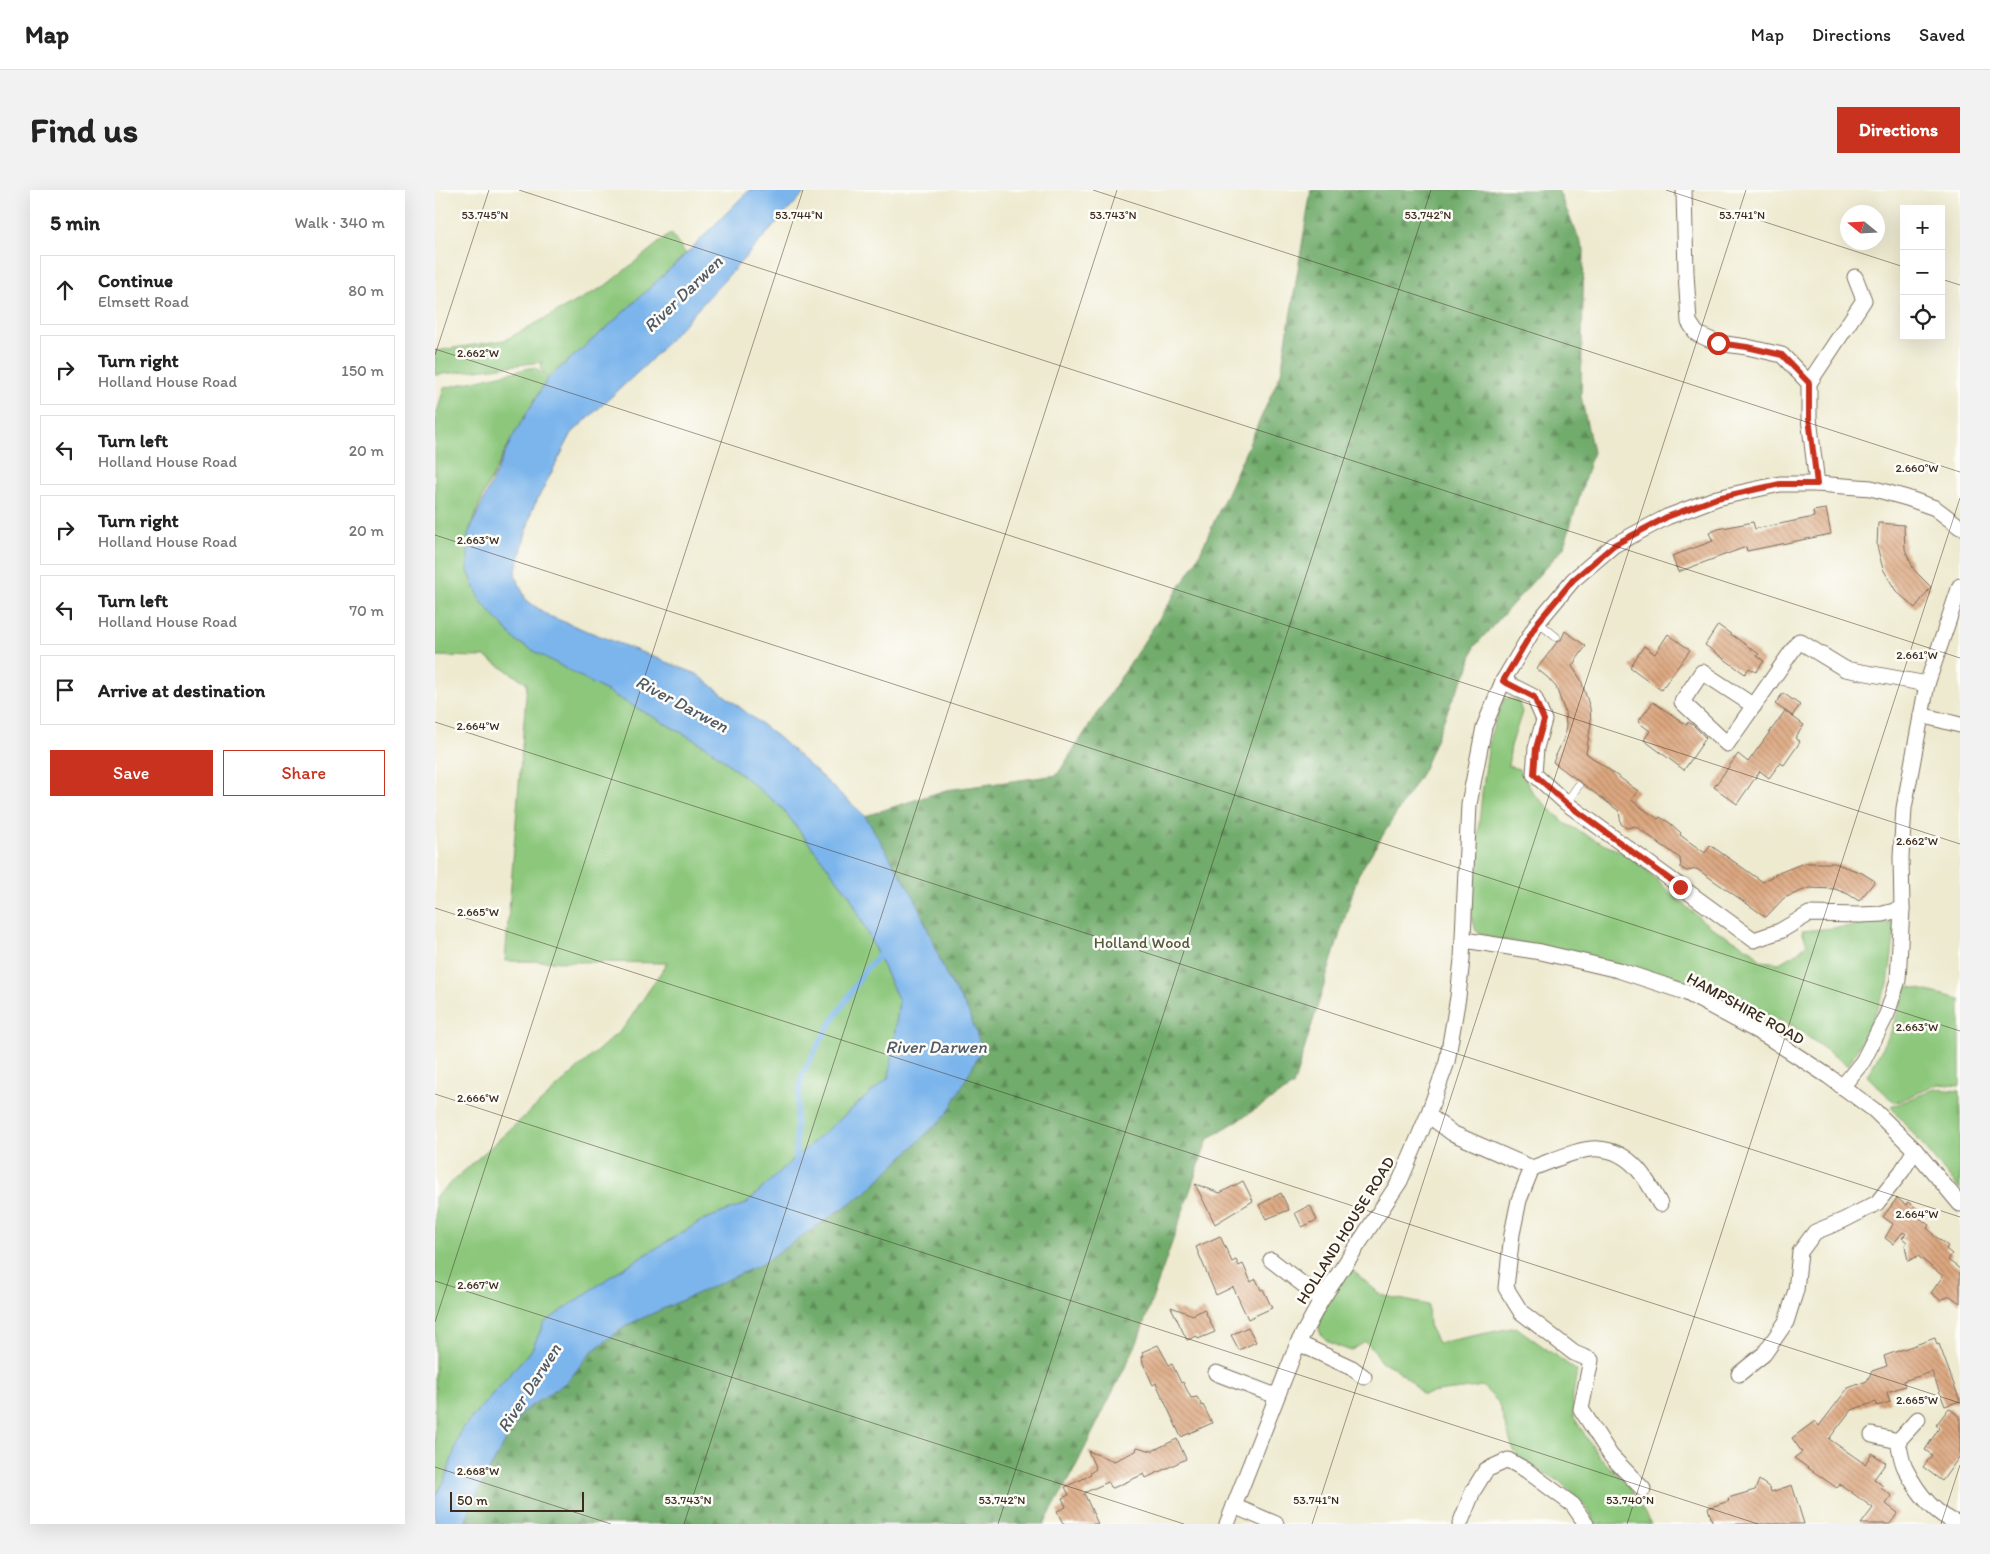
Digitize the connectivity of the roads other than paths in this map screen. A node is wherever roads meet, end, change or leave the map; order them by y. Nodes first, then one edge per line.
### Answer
1 (1685, 190) edge
2 (1855, 277) dead end
3 (1809, 383) junction
4 (1817, 484) junction
5 (1960, 527) edge
6 (1960, 586) edge
7 (1538, 622) junction
8 (1556, 637) dead end
9 (1503, 681) junction
10 (1927, 684) junction
11 (1754, 706) junction
12 (1921, 715) junction
13 (1960, 725) edge
14 (1578, 786) dead end
15 (1566, 803) junction
16 (1902, 909) junction
17 (1464, 940) junction
18 (1842, 1087) junction
19 (1428, 1115) junction
20 (1915, 1150) junction
21 (1532, 1168) junction
22 (1660, 1204) dead end
23 (1960, 1204) edge
24 (1271, 1260) dead end
25 (1322, 1300) junction
26 (1298, 1343) junction
27 (1216, 1373) dead end
28 (1739, 1374) dead end
29 (1364, 1377) dead end
30 (1275, 1396) junction
31 (1918, 1419) dead end
32 (1872, 1435) dead end
33 (1899, 1441) junction
34 (1643, 1490) dead end
35 (1234, 1506) junction
36 (1227, 1524) edge
37 (1276, 1524) edge
38 (1460, 1524) edge
39 (1586, 1524) edge
40 (1960, 1524) edge

1 - 3 street
2 - 3 street
3 - 4 street
4 - 5 street, HOLLAND HOUSE ROAD
4 - 7 street, HOLLAND HOUSE ROAD
6 - 10 street
7 - 8 lane
7 - 9 street, HOLLAND HOUSE ROAD
9 - 15 street
9 - 17 street, HOLLAND HOUSE ROAD
10 - 11 street
10 - 12 street
11 - 11 street
12 - 13 street
12 - 16 street
14 - 15 lane
15 - 16 street
16 - 18 street
17 - 18 street, HAMPSHIRE ROAD
17 - 19 street, HOLLAND HOUSE ROAD
18 - 20 street, HAMPSHIRE ROAD
19 - 21 street
19 - 25 street, HOLLAND HOUSE ROAD
20 - 23 street, HAMPSHIRE ROAD
20 - 28 street
21 - 22 street
21 - 34 street
24 - 25 street
25 - 26 street, HOLLAND HOUSE ROAD
26 - 29 street
26 - 30 street, HOLLAND HOUSE ROAD
27 - 30 street
30 - 35 street, HOLLAND HOUSE ROAD
31 - 33 street
32 - 33 street
33 - 40 street
35 - 36 street, HOLLAND HOUSE ROAD
35 - 37 street
38 - 39 street

